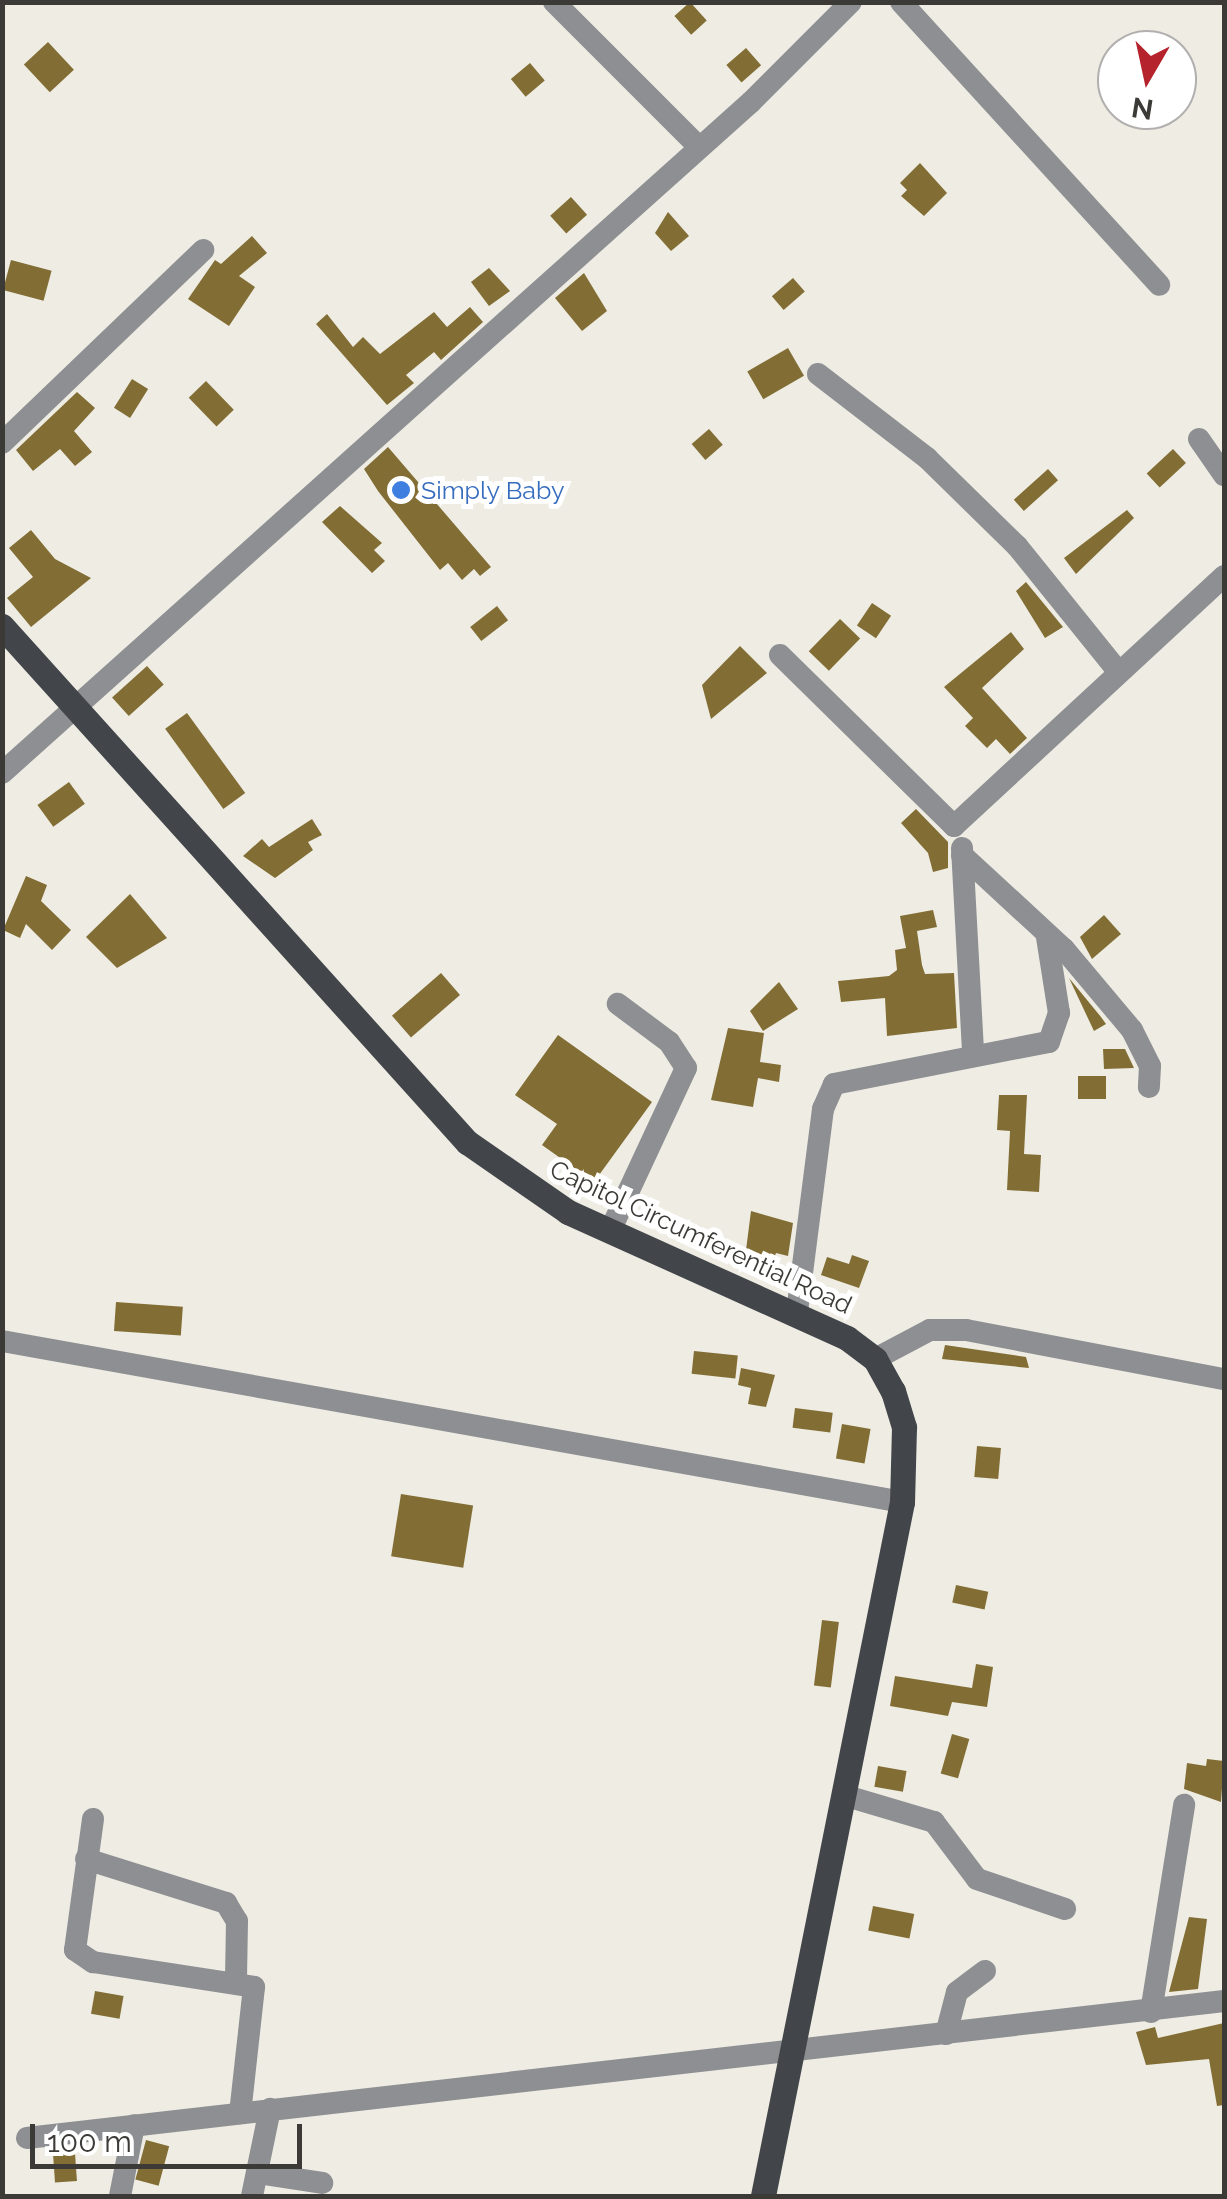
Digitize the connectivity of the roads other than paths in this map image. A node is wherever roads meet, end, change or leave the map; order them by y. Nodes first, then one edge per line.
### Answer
1 (554, 2) edge
2 (851, 2) edge
3 (901, 2) edge
4 (698, 146) junction
5 (204, 250) dead end
6 (1159, 285) dead end
7 (818, 374) dead end
8 (1199, 440) dead end
9 (2, 442) edge
10 (1224, 475) edge
11 (1224, 576) edge
12 (2, 626) edge
13 (780, 655) dead end
14 (1118, 671) junction
15 (76, 706) junction
16 (2, 772) edge
17 (964, 819) junction
18 (962, 855) junction
19 (1046, 938) junction
20 (618, 1004) dead end
21 (973, 1054) junction
22 (1148, 1087) dead end
23 (610, 1231) junction
24 (797, 1312) junction
25 (2, 1340) edge
26 (875, 1359) junction
27 (1224, 1379) edge
28 (902, 1502) junction
29 (844, 1795) junction
30 (1184, 1805) dead end
31 (93, 1819) dead end
32 (86, 1859) junction
33 (1064, 1909) dead end
34 (985, 1971) dead end
35 (236, 1980) junction
36 (1224, 2000) edge
37 (1151, 2012) junction
38 (946, 2034) junction
39 (792, 2051) junction
40 (270, 2110) junction
41 (240, 2113) junction
42 (134, 2125) junction
43 (27, 2138) dead end
44 (257, 2173) junction
45 (322, 2183) dead end
46 (120, 2196) edge
47 (252, 2196) edge
48 (762, 2196) edge

1 - 4 street
2 - 4 street
3 - 6 street
4 - 15 street
5 - 9 street
7 - 14 street
8 - 10 street
11 - 14 street
12 - 15 main road, Capitol Circumferential Road
13 - 17 street
14 - 17 street
15 - 16 street
15 - 23 main road, Capitol Circumferential Road
17 - 18 street
18 - 19 street
18 - 21 street
19 - 21 street
19 - 22 street
20 - 23 street
21 - 24 street
23 - 24 main road, Capitol Circumferential Road
24 - 26 main road, Capitol Circumferential Road
25 - 28 street
26 - 27 street
26 - 28 main road
28 - 29 main road
29 - 33 street
29 - 39 main road
30 - 37 street
31 - 32 street
32 - 35 street
32 - 35 street
34 - 38 street
35 - 41 street
36 - 37 street
37 - 38 street
38 - 39 street
39 - 40 street
39 - 48 main road
40 - 41 street
40 - 44 street
41 - 42 street
42 - 43 street
42 - 46 street
44 - 45 street
44 - 47 street

